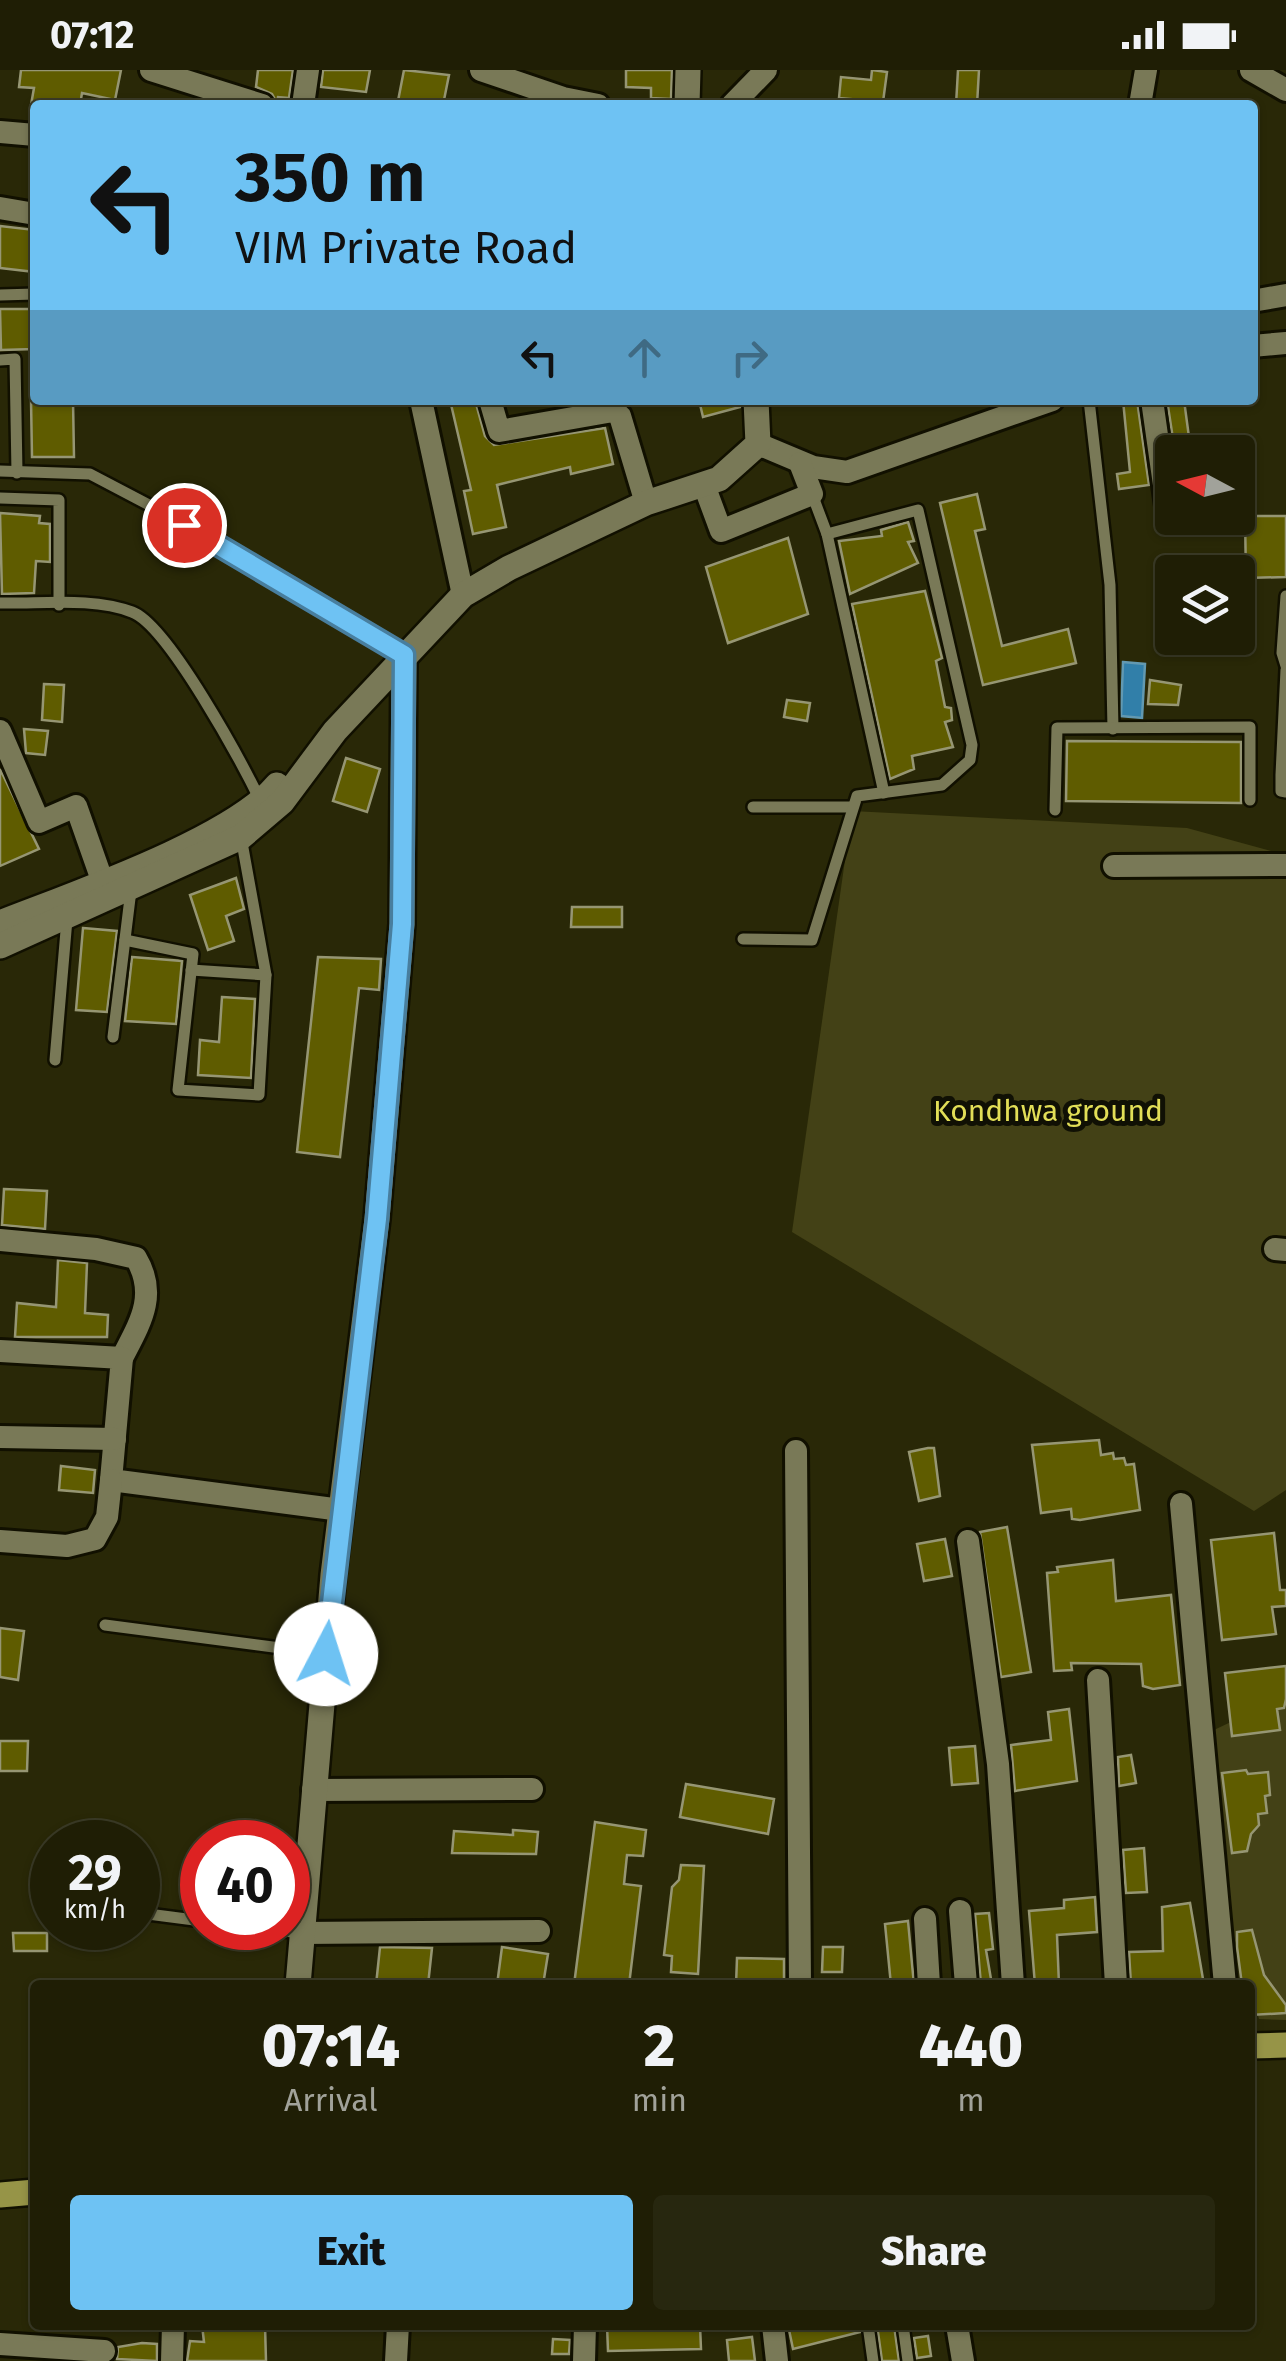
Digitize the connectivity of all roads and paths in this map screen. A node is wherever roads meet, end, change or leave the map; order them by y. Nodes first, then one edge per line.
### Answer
1 (151, 70) edge
2 (308, 70) edge
3 (482, 70) edge
4 (688, 70) edge
5 (766, 70) edge
6 (1146, 70) edge
7 (1251, 70) edge
8 (1286, 90) edge
9 (246, 100) edge
10 (304, 100) edge
11 (574, 100) edge
12 (687, 100) edge
13 (737, 100) edge
14 (1141, 100) edge
15 (0, 132) edge
16 (30, 134) edge
17 (0, 208) edge
18 (30, 213) edge
19 (30, 294) edge
20 (1286, 295) edge
21 (0, 296) edge
22 (1258, 300) edge
23 (1286, 344) edge
24 (1258, 346) edge
25 (0, 360) edge
26 (421, 405) edge
27 (491, 405) edge
28 (756, 405) edge
29 (1038, 405) edge
30 (1090, 405) edge
31 (1153, 405) edge
32 (1157, 435) edge
33 (758, 444) junction
34 (800, 463) junction
35 (0, 471) edge
36 (17, 473) junction
37 (704, 485) junction
38 (812, 494) junction
39 (0, 498) edge
40 (646, 503) junction
41 (827, 534) junction
42 (464, 595) junction
43 (1286, 596) edge
44 (0, 603) edge
45 (60, 605) junction
46 (404, 655) junction
47 (1286, 668) edge
48 (1284, 724) edge
49 (1113, 729) junction
50 (0, 732) edge
51 (1286, 792) edge
52 (884, 793) junction
53 (1250, 800) dead end
54 (752, 807) dead end
55 (852, 807) junction
56 (263, 810) junction
57 (1055, 810) dead end
58 (241, 837) junction
59 (1286, 865) edge
60 (1114, 866) dead end
61 (102, 880) junction
62 (131, 890) junction
63 (66, 919) junction
64 (0, 923) edge
65 (743, 939) dead end
66 (125, 940) junction
67 (0, 946) edge
68 (190, 970) junction
69 (266, 975) junction
70 (112, 1037) dead end
71 (55, 1060) dead end
72 (0, 1240) edge
73 (0, 1352) edge
74 (122, 1358) junction
75 (0, 1437) edge
76 (115, 1439) junction
77 (796, 1451) dead end
78 (110, 1480) junction
79 (1180, 1504) dead end
80 (340, 1510) junction
81 (0, 1541) edge
82 (968, 1542) dead end
83 (105, 1625) dead end
84 (326, 1654) junction
85 (1098, 1680) dead end
86 (532, 1789) dead end
87 (312, 1790) junction
88 (310, 1820) edge
89 (960, 1911) dead end
90 (925, 1918) dead end
91 (539, 1931) dead end
92 (310, 1933) edge
93 (301, 1950) edge
94 (298, 1980) edge
95 (800, 1980) edge
96 (929, 1980) edge
97 (966, 1980) edge
98 (1014, 1980) edge
99 (1116, 1980) edge
100 (1225, 1980) edge
101 (1286, 2045) edge
102 (1255, 2046) edge
103 (30, 2193) edge
104 (0, 2196) edge
105 (173, 2330) edge
106 (398, 2330) edge
107 (585, 2330) edge
108 (774, 2330) edge
109 (869, 2330) edge
110 (904, 2330) edge
111 (958, 2330) edge
112 (0, 2344) edge
113 (104, 2351) dead end
114 (172, 2361) edge
115 (396, 2361) edge
116 (584, 2361) edge
117 (777, 2361) edge
118 (873, 2361) edge
119 (908, 2361) edge
120 (963, 2361) edge

1 - 9 street
2 - 10 street
3 - 11 street
4 - 12 street
5 - 13 street
6 - 14 street
7 - 8 street
15 - 16 street
17 - 18 street
19 - 21 lane
20 - 22 street
23 - 24 street
25 - 36 lane
26 - 42 street
27 - 40 street
28 - 33 street
29 - 34 street
30 - 49 lane
31 - 32 street
33 - 34 street
33 - 37 street
34 - 38 street
35 - 36 lane
36 - 46 lane
37 - 38 street
37 - 40 street
38 - 41 lane
39 - 45 lane
40 - 42 street
41 - 52 lane
41 - 52 lane
42 - 46 street
43 - 47 lane
44 - 45 lane
45 - 56 lane
46 - 56 street
46 - 80 street
47 - 48 lane
48 - 51 lane
49 - 53 lane
49 - 57 lane
50 - 61 street
52 - 55 lane
54 - 55 lane
55 - 65 lane
56 - 58 street
56 - 61 street
58 - 62 street
58 - 69 lane
59 - 60 street
61 - 64 street
62 - 63 street
62 - 66 lane
63 - 67 street
63 - 71 lane
66 - 68 lane
66 - 70 lane
68 - 69 lane
68 - 69 lane
72 - 74 street
73 - 74 street
74 - 76 street
75 - 76 street
76 - 78 street
77 - 95 street
78 - 80 street
78 - 81 street
79 - 100 street
80 - 84 street
82 - 98 street
83 - 84 lane
84 - 87 street
85 - 99 street
86 - 87 street
87 - 88 street
89 - 97 street
90 - 96 street
91 - 92 street
93 - 94 street
101 - 102 main road
103 - 104 main road
105 - 114 street
106 - 115 street
107 - 116 street
108 - 117 street
109 - 118 lane
110 - 119 lane
111 - 120 street
112 - 113 street

